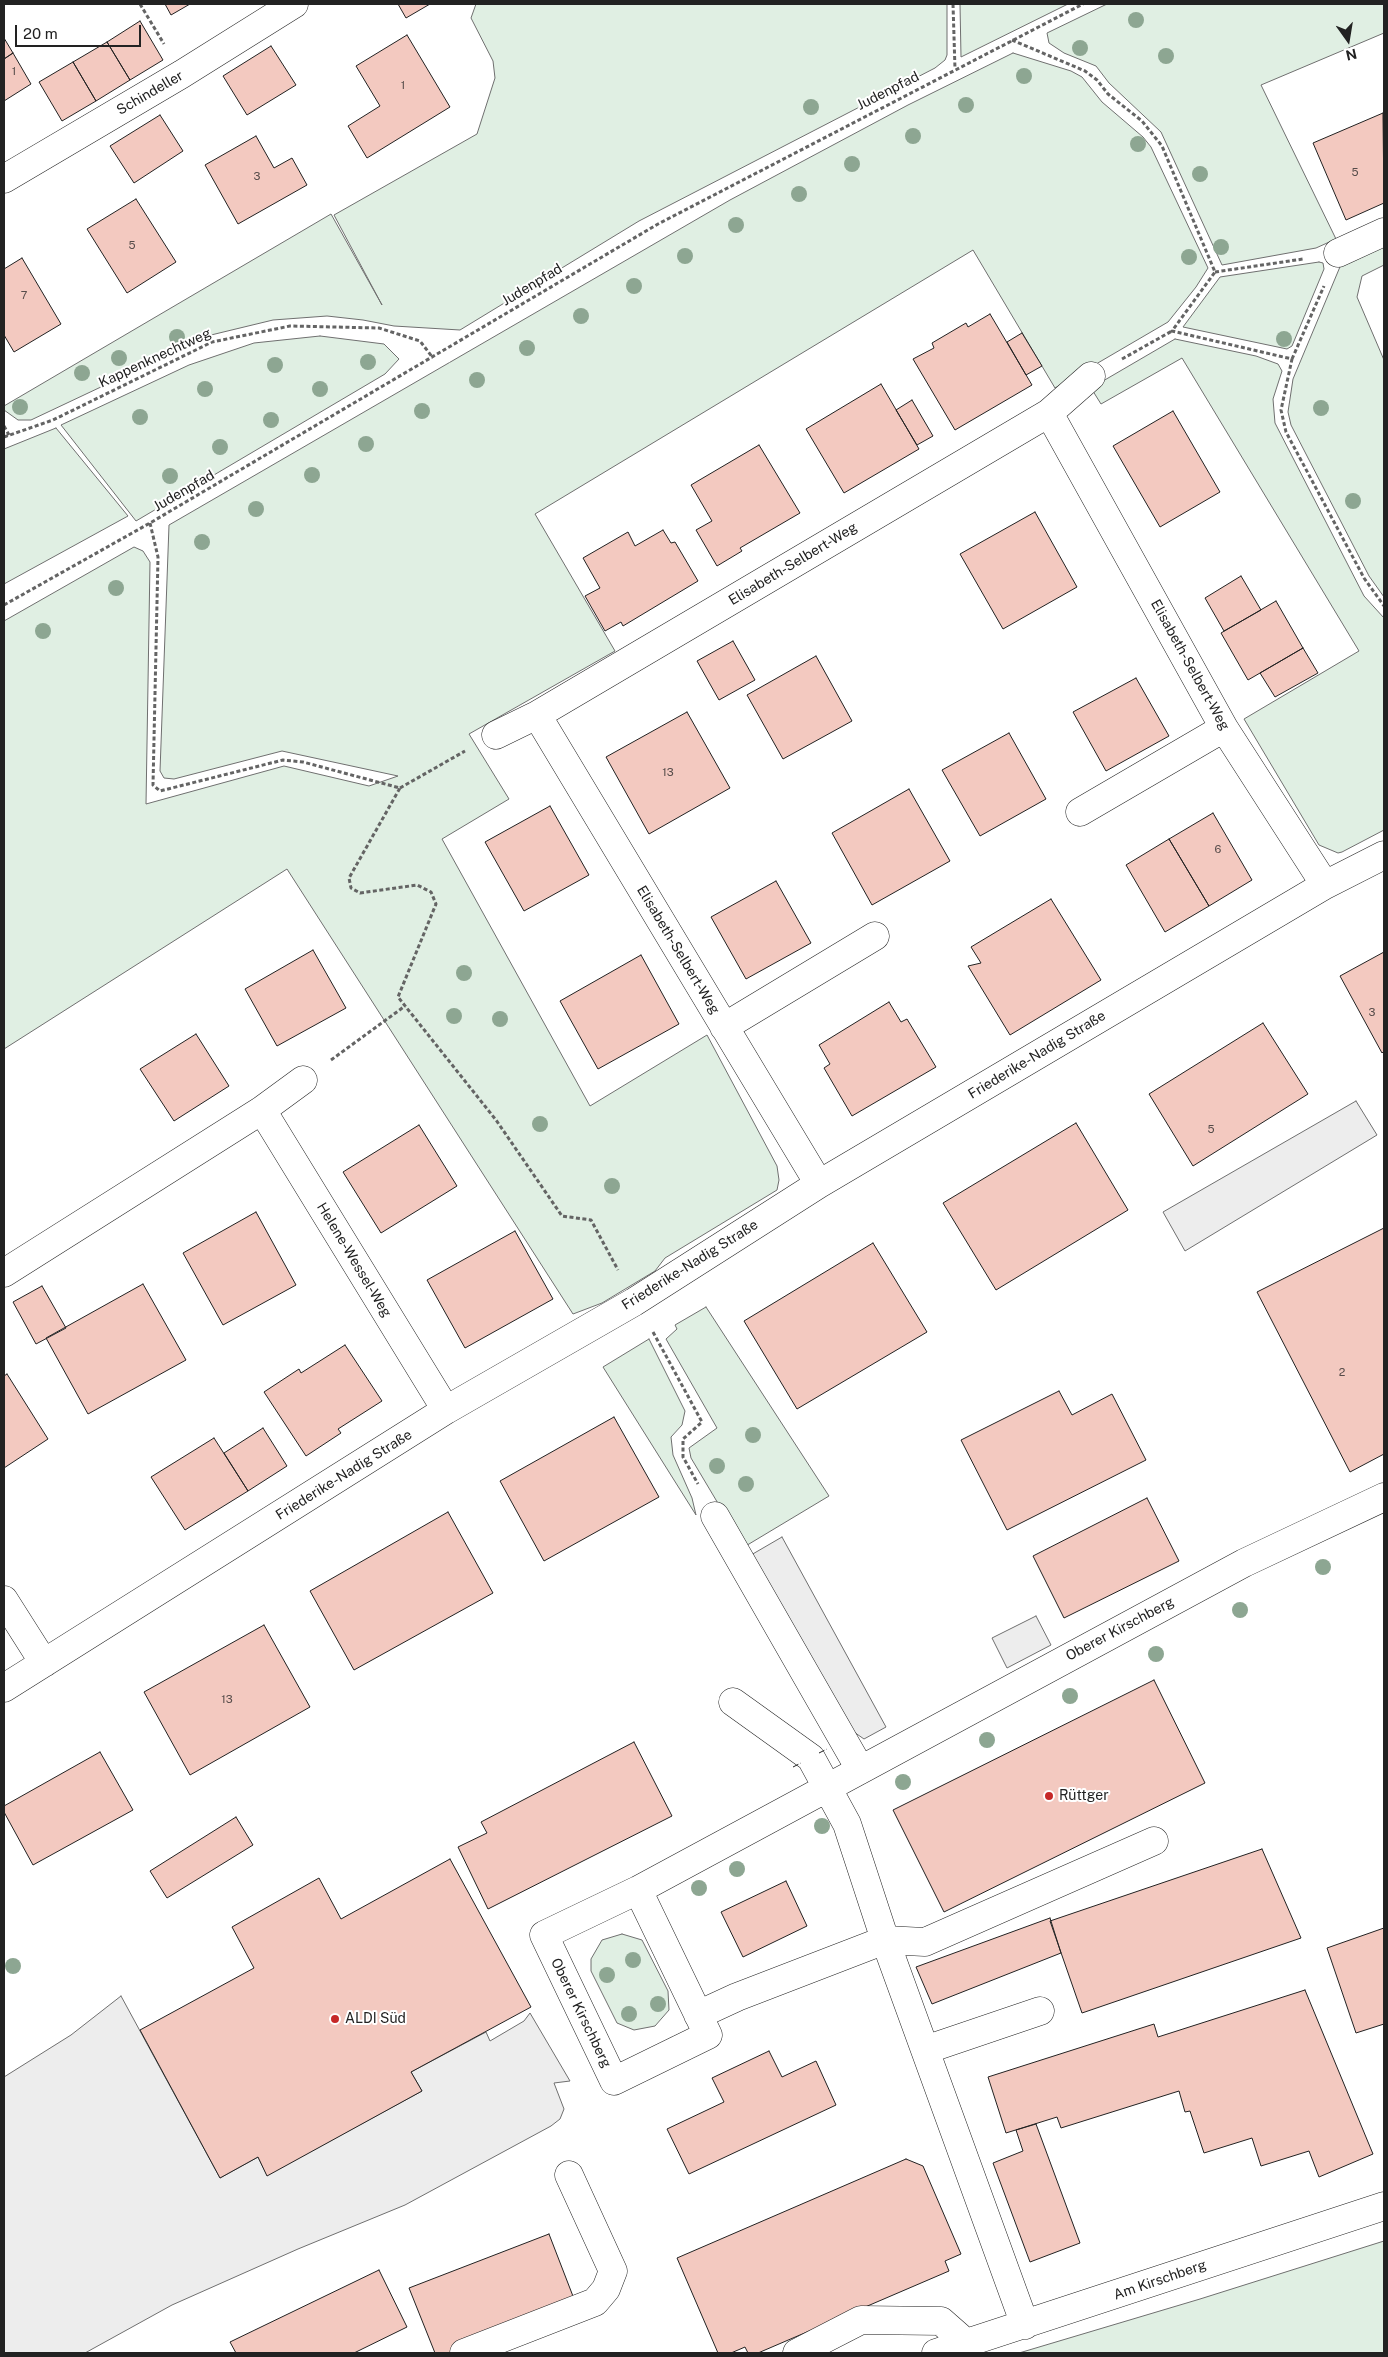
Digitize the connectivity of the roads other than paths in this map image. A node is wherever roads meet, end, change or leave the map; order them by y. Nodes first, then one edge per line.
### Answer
1 (294, 4) edge
2 (4, 179) edge
3 (1384, 232) edge
4 (1338, 253) road end
5 (1091, 376) road end
6 (1049, 413) junction
7 (537, 715) junction
8 (1224, 728) junction
9 (496, 734) road end
10 (1080, 812) dead end
11 (1384, 855) edge
12 (1325, 885) junction
13 (875, 936) dead end
14 (724, 1027) junction
15 (303, 1080) road end
16 (262, 1110) junction
17 (819, 1184) junction
18 (4, 1273) edge
19 (446, 1410) junction
20 (1384, 1497) edge
21 (715, 1516) road end
22 (4, 1600) edge
23 (44, 1664) junction
24 (4, 1688) edge
25 (733, 1702) dead end
26 (860, 1769) junction
27 (827, 1787) junction
28 (1154, 1841) dead end
29 (638, 1890) junction
30 (885, 1940) junction
31 (1040, 2011) dead end
32 (698, 2015) junction
33 (925, 2050) junction
34 (569, 2175) dead end
35 (1384, 2206) edge
36 (1025, 2325) junction
37 (966, 2343) junction
38 (464, 2353) edge
39 (797, 2353) edge
40 (936, 2353) edge

1 - 2 street, Schindeller
3 - 4 street
5 - 6 street, Elisabeth-Selbert-Weg
6 - 7 street, Elisabeth-Selbert-Weg
6 - 8 street, Elisabeth-Selbert-Weg
7 - 9 street, Elisabeth-Selbert-Weg
7 - 14 street, Elisabeth-Selbert-Weg
8 - 10 street
8 - 12 street, Elisabeth-Selbert-Weg
11 - 12 street, Friederike-Nadig Straße
12 - 17 street, Friederike-Nadig Straße
13 - 14 street
14 - 17 street, Elisabeth-Selbert-Weg
15 - 16 street
16 - 18 street
16 - 19 street, Helene-Wessel-Weg
17 - 19 street, Friederike-Nadig Straße
19 - 23 street, Friederike-Nadig Straße
20 - 26 street, Oberer Kirschberg
21 - 26 street
22 - 23 street
23 - 24 street, Friederike-Nadig Straße
25 - 27 street
26 - 27 street, Oberer Kirschberg
27 - 29 street, Oberer Kirschberg
27 - 30 street
28 - 30 street
29 - 32 street, Oberer Kirschberg
29 - 32 street, Oberer Kirschberg
30 - 32 street
30 - 33 street
31 - 33 street
33 - 36 street
34 - 38 street
35 - 36 street, Am Kirschberg
36 - 37 street, Am Kirschberg
37 - 39 street
37 - 40 street, Am Kirschberg

